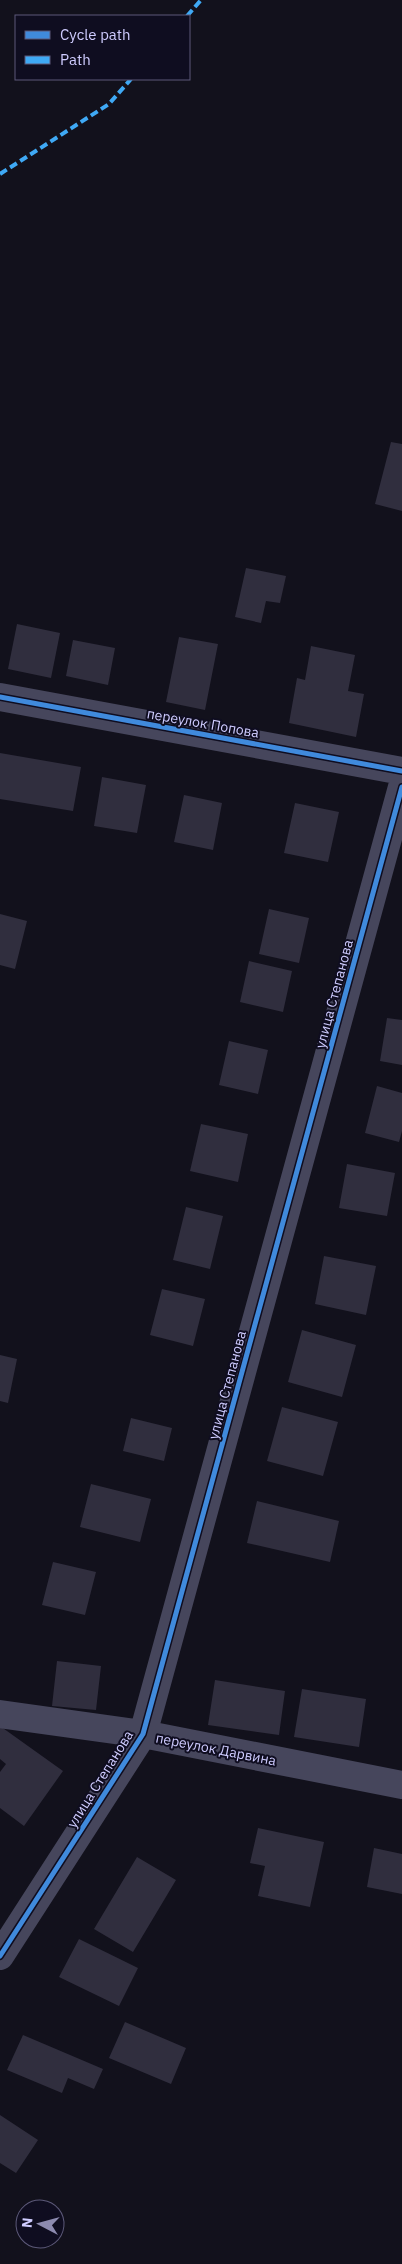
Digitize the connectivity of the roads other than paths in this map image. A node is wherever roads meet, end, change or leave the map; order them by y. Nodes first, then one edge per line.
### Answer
1 (0, 697) edge
2 (402, 771) edge
3 (402, 787) edge
4 (0, 1714) edge
5 (143, 1734) junction
6 (402, 1785) edge
7 (0, 1956) edge

1 - 2 street, переулок Попова
3 - 5 street, улица Степанова
4 - 5 street, переулок Дарвина
5 - 6 street, переулок Дарвина
5 - 7 street, улица Степанова

